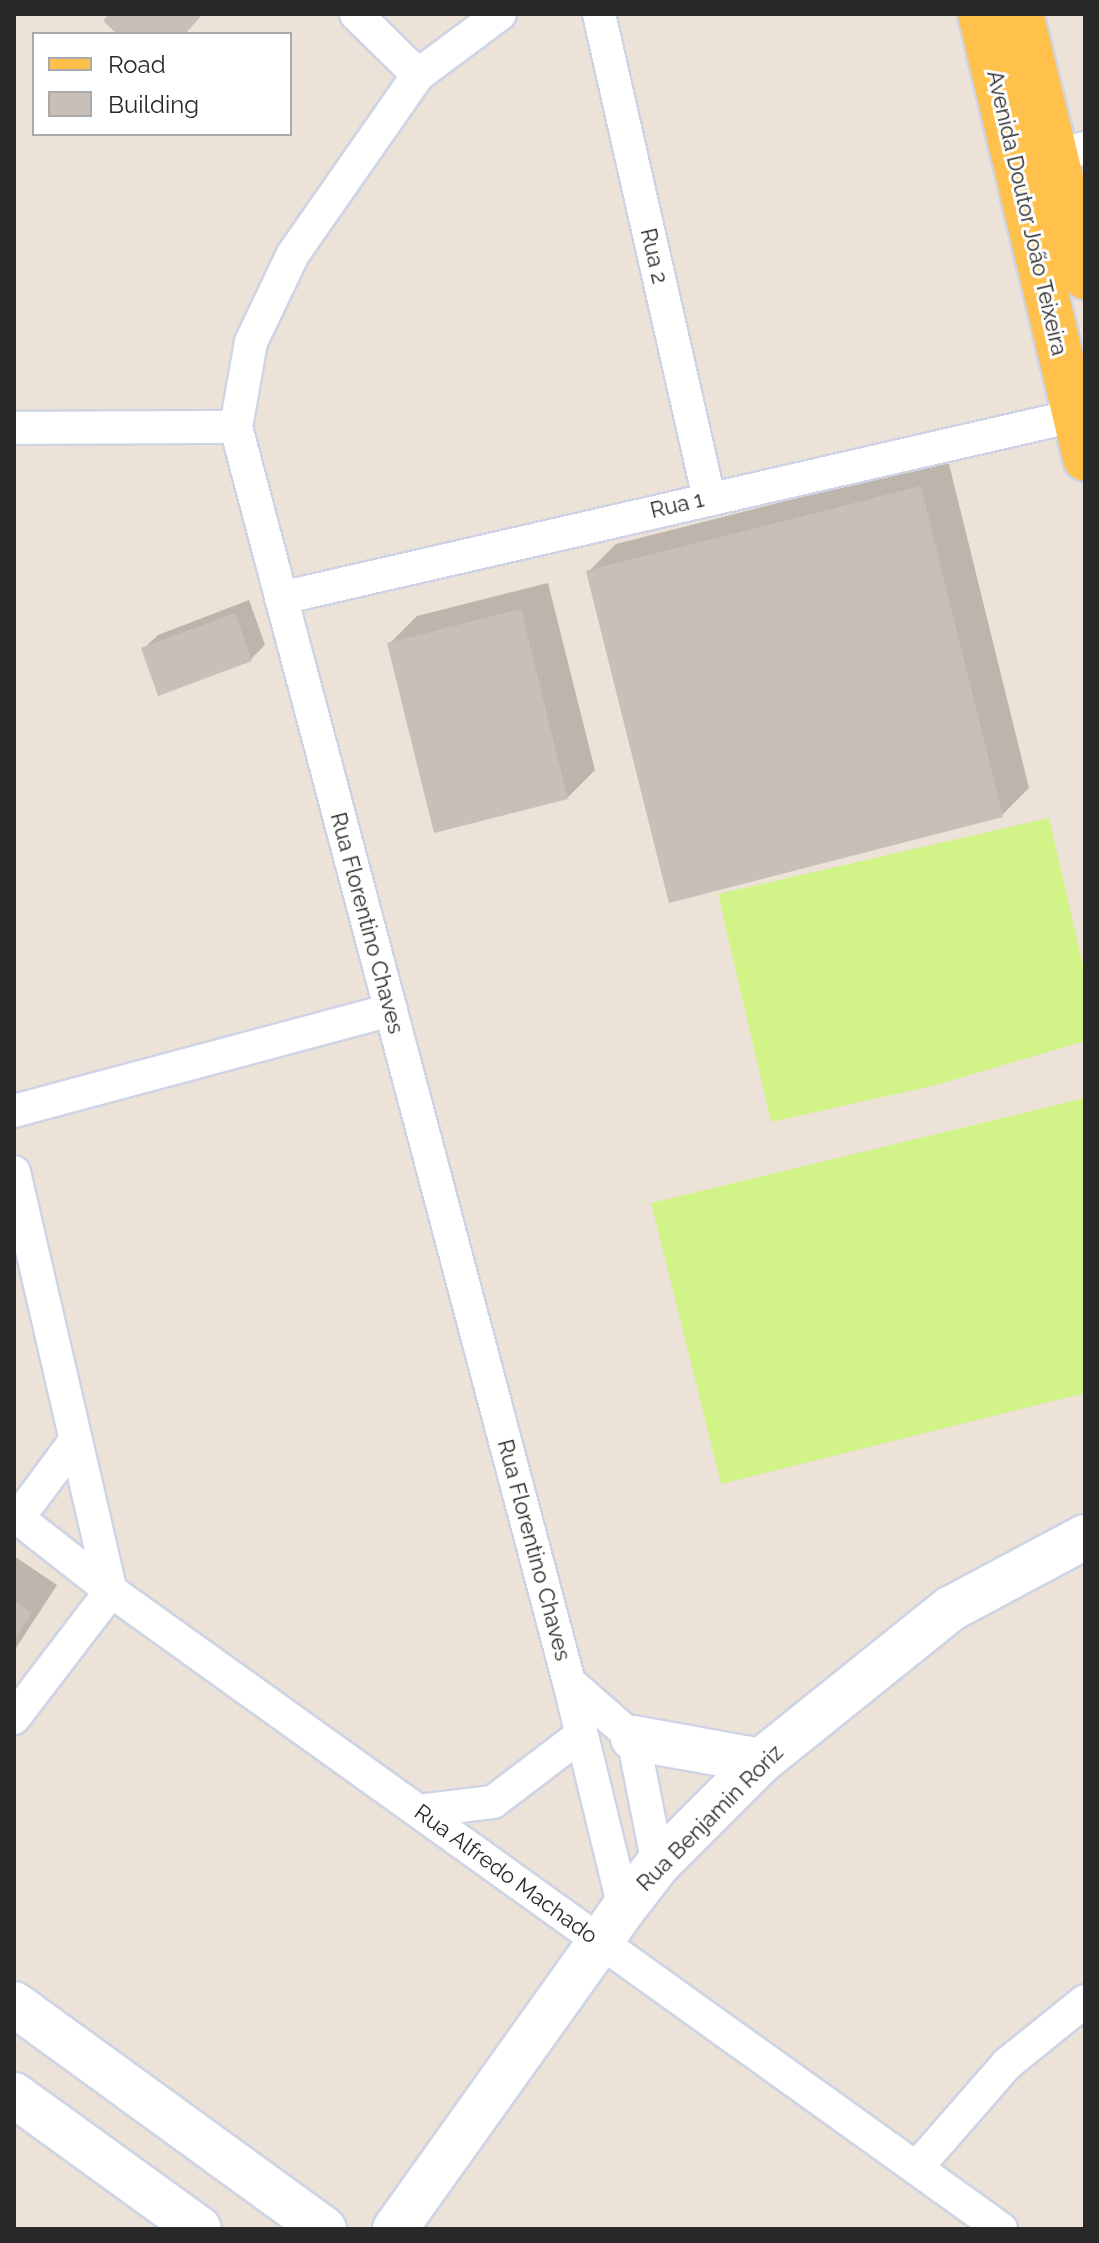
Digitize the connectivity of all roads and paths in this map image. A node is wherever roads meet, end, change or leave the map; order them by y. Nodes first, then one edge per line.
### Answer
1 (356, 14) edge
2 (500, 14) edge
3 (599, 14) edge
4 (980, 14) edge
5 (1021, 14) edge
6 (418, 75) junction
7 (1070, 152) edge
8 (1085, 277) edge
9 (1074, 416) junction
10 (236, 427) junction
11 (14, 428) edge
12 (1085, 459) edge
13 (709, 497) junction
14 (281, 598) junction
15 (391, 1010) junction
16 (14, 1111) edge
17 (14, 1172) edge
18 (76, 1440) junction
19 (16, 1516) edge
20 (1085, 1537) edge
21 (111, 1591) junction
22 (569, 1682) junction
23 (14, 1718) edge
24 (580, 1736) junction
25 (633, 1738) junction
26 (761, 1761) junction
27 (419, 1811) junction
28 (658, 1864) junction
29 (612, 1925) junction
30 (1085, 2001) edge
31 (14, 2004) edge
32 (14, 2095) edge
33 (918, 2166) junction
34 (199, 2229) edge
35 (324, 2229) edge
36 (395, 2229) edge
37 (1001, 2229) edge

1 - 6 street
2 - 6 street, Rua Florentino Chaves
3 - 13 street, Rua 2
4 - 9 main road, Avenida Doutor João Teixeira
5 - 7 main road, Avenida Doutor João Teixeira
6 - 10 street, Rua Florentino Chaves
7 - 8 main road, Avenida Doutor João Teixeira
9 - 12 main road, Avenida Doutor João Teixeira
9 - 13 street, Rua 1
10 - 11 street
10 - 14 street, Rua Florentino Chaves
13 - 14 street, Rua 1
14 - 15 street, Rua Florentino Chaves
15 - 16 street
15 - 22 street, Rua Florentino Chaves
17 - 18 street
18 - 19 street
18 - 21 street
19 - 21 street, Rua Alfredo Machado
20 - 26 street, Rua Benjamin Roriz
21 - 23 street
21 - 27 street, Rua Alfredo Machado
22 - 24 street, Rua Florentino Chaves
22 - 25 street
24 - 27 street
24 - 29 street, Rua Florentino Chaves
25 - 26 street
25 - 28 street
26 - 28 street, Rua Benjamin Roriz
27 - 29 street, Rua Alfredo Machado
28 - 29 street, Rua Benjamin Roriz
29 - 33 street, Rua Alfredo Machado
29 - 36 street, Rua Benjamin Roriz
30 - 33 street
31 - 35 street
32 - 34 street
33 - 37 street, Rua Alfredo Machado

